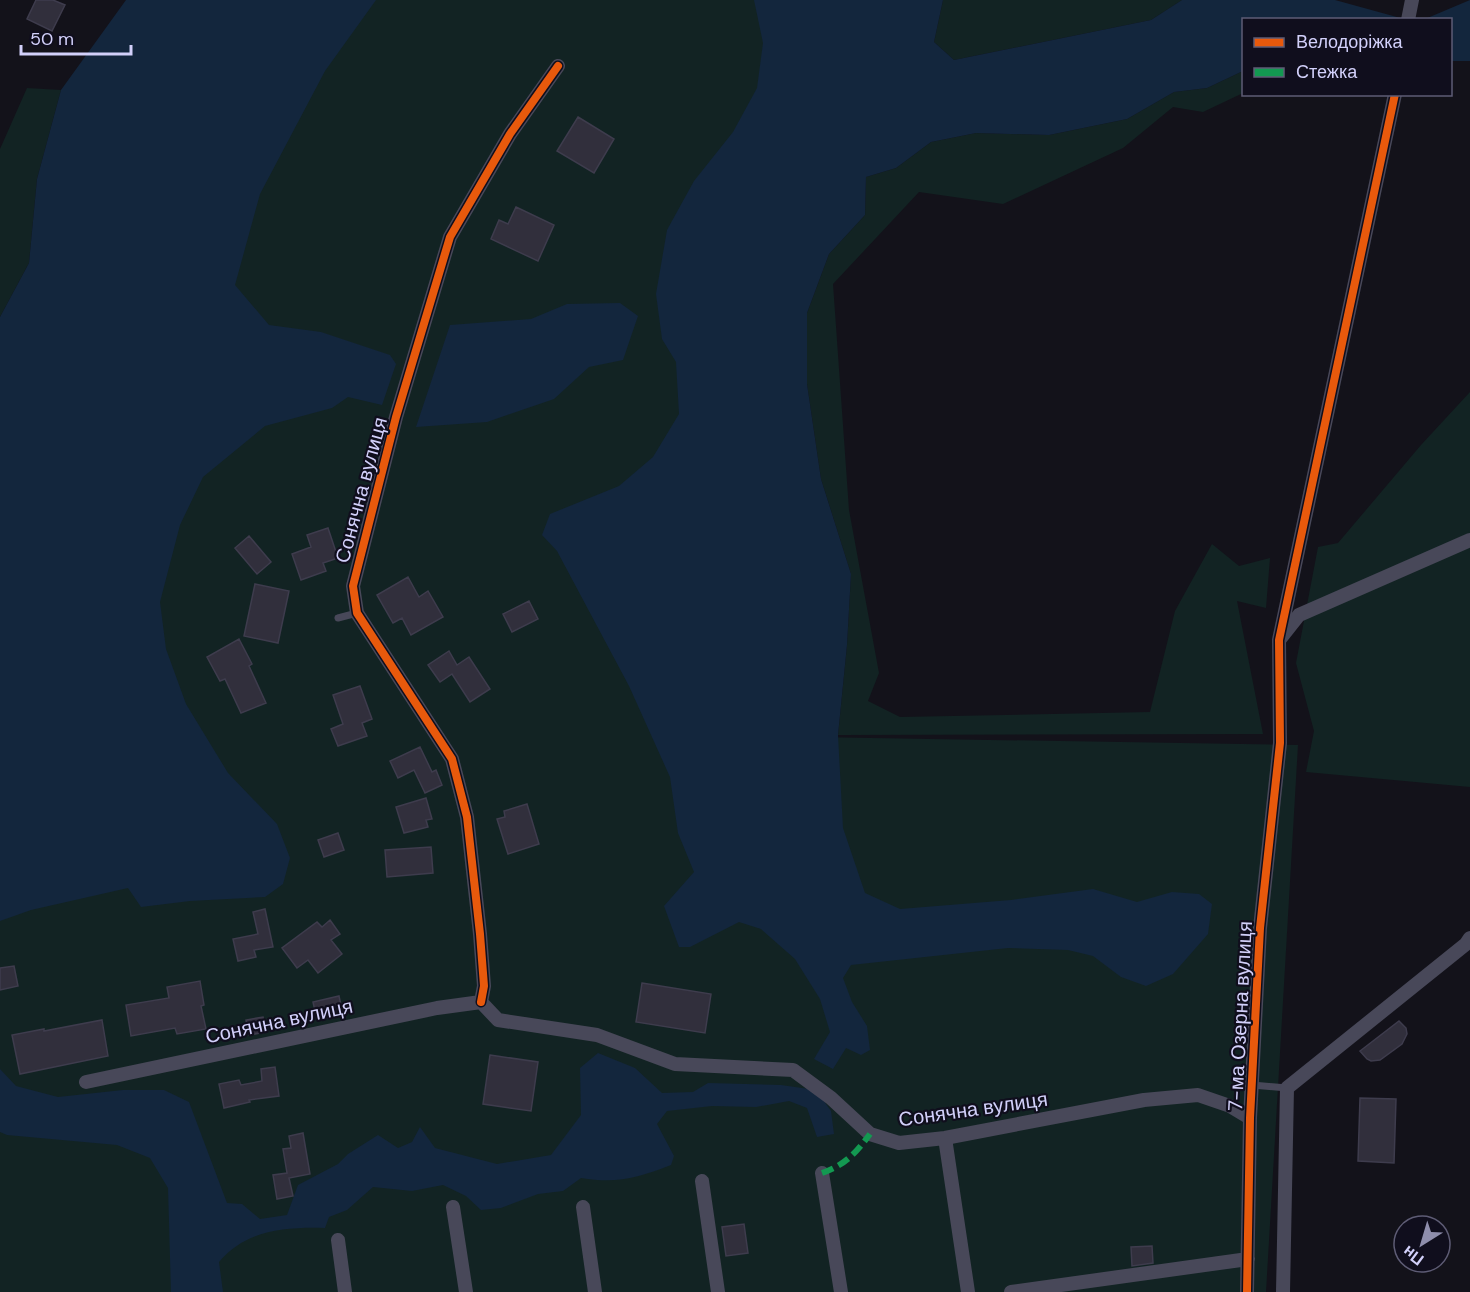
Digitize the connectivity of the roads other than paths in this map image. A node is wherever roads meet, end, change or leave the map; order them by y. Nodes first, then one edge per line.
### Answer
1 (558, 66) dead end
2 (1395, 96) edge
3 (1470, 540) edge
4 (357, 613) junction
5 (338, 618) dead end
6 (1279, 640) junction
7 (1469, 944) edge
8 (481, 1002) junction
9 (86, 1082) dead end
10 (1252, 1085) junction
11 (1287, 1088) junction
12 (1250, 1118) junction
13 (945, 1138) junction
14 (822, 1173) dead end
15 (702, 1181) dead end
16 (583, 1207) dead end
17 (453, 1208) dead end
18 (338, 1240) dead end
19 (1248, 1259) junction
20 (345, 1292) edge
21 (466, 1292) edge
22 (595, 1292) edge
23 (718, 1292) edge
24 (841, 1292) edge
25 (968, 1292) edge
26 (1011, 1292) edge
27 (1247, 1292) edge
28 (1283, 1292) edge

1 - 4 street, Сонячна вулиця
2 - 6 street, 7-ма Озерна вулиця
3 - 6 street
4 - 5 lane
4 - 8 street, Сонячна вулиця
6 - 10 street, 7-ма Озерна вулиця
7 - 11 street
8 - 9 street, Сонячна вулиця
8 - 13 street, Сонячна вулиця
10 - 11 lane
10 - 12 street, 7-ма Озерна вулиця
11 - 28 street
12 - 13 street, Сонячна вулиця
12 - 19 street, 7-ма Озерна вулиця
13 - 25 street
14 - 24 street
15 - 23 street
16 - 22 street
17 - 21 street
18 - 20 street
19 - 26 street
19 - 27 street, 7-ма Озерна вулиця

